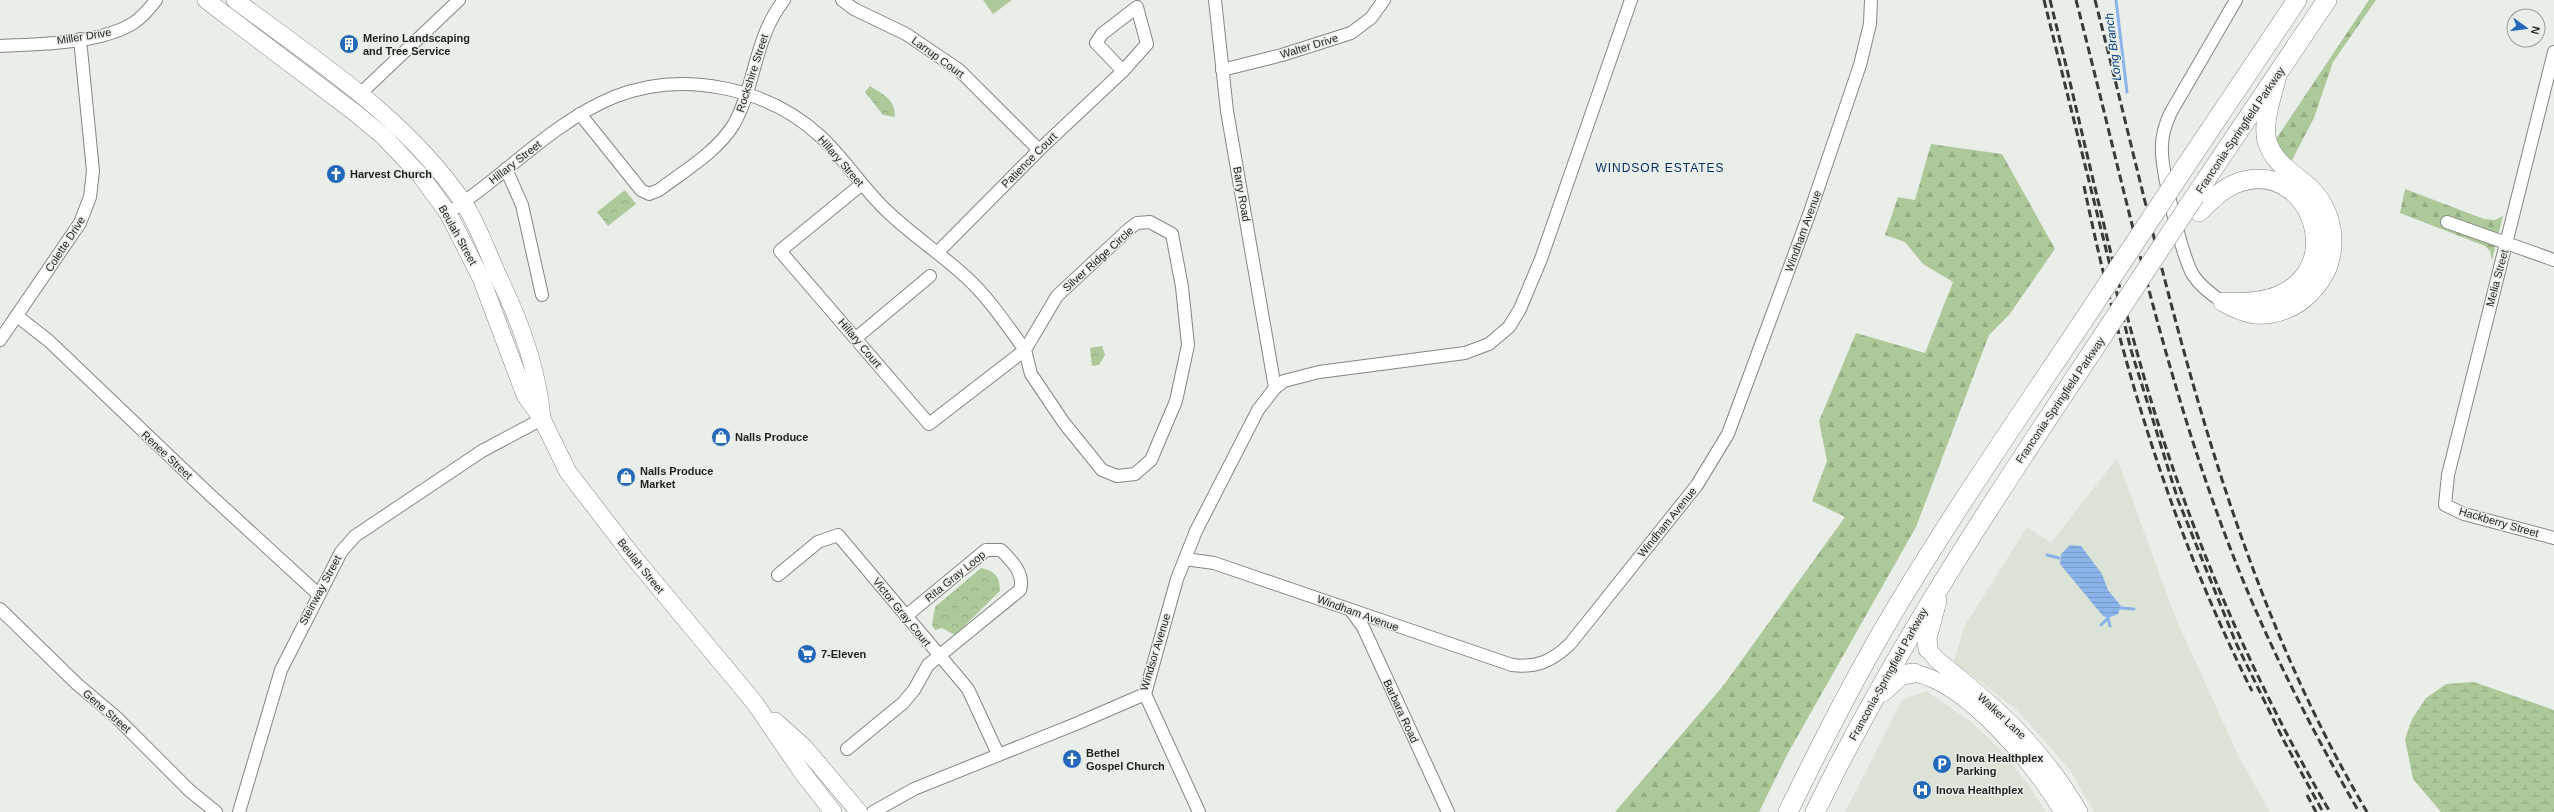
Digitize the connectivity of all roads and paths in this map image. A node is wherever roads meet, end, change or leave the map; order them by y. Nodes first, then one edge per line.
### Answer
1 (156, 0) edge
2 (206, 0) edge
3 (235, 0) edge
4 (459, 0) edge
5 (784, 0) edge
6 (842, 0) edge
7 (1215, 0) edge
8 (1384, 0) edge
9 (1631, 0) edge
10 (1871, 0) edge
11 (2236, 0) edge
12 (2241, 0) edge
13 (2297, 0) edge
14 (2327, 0) edge
15 (2333, 0) edge
16 (2229, 16) junction
17 (2303, 35) junction
18 (80, 39) junction
19 (0, 46) edge
20 (2554, 52) edge
21 (1222, 70) junction
22 (1123, 71) junction
23 (2277, 75) junction
24 (360, 94) junction
25 (745, 94) junction
26 (580, 114) junction
27 (1039, 150) junction
28 (506, 169) junction
29 (862, 184) junction
30 (463, 203) junction
31 (2197, 204) junction
32 (448, 213) junction
33 (2447, 222) dead end
34 (2507, 242) junction
35 (938, 252) junction
36 (2554, 260) edge
37 (930, 276) dead end
38 (542, 295) dead end
39 (2223, 302) junction
40 (17, 316) junction
41 (856, 338) junction
42 (0, 340) edge
43 (1025, 350) junction
44 (1275, 388) junction
45 (542, 419) junction
46 (2445, 505) joint
47 (2554, 538) edge
48 (1185, 558) junction
49 (778, 575) dead end
50 (1943, 578) junction
51 (318, 594) junction
52 (0, 609) edge
53 (1352, 612) junction
54 (906, 616) junction
55 (1928, 649) joint
56 (939, 657) junction
57 (1914, 673) joint
58 (1145, 694) junction
59 (754, 702) junction
60 (1869, 705) junction
61 (847, 749) dead end
62 (998, 754) junction
63 (216, 812) edge
64 (238, 812) edge
65 (834, 812) edge
66 (859, 812) edge
67 (873, 812) edge
68 (1199, 812) edge
69 (1448, 812) edge
70 (1788, 812) edge
71 (1815, 812) edge
72 (2063, 812) edge
73 (2079, 812) edge

1 - 18 street, Miller Drive
2 - 32 main road, Beulah Street
3 - 24 main road, Beulah Street
4 - 24 street
5 - 25 street, Rockshire Street
6 - 27 street, Larrup Court
7 - 21 street, Barry Road
8 - 21 street, Walter Drive
9 - 44 street
10 - 53 street, Windham Avenue
11 - 16 street
12 - 16 street
13 - 70 main road, bridge
14 - 17 main road, Franconia-Springfield Parkway
15 - 17 main road
16 - 39 street
17 - 23 main road, Franconia-Springfield Parkway
18 - 19 street, Miller Drive
18 - 40 street, Colette Drive
20 - 34 street, Melia Street
21 - 44 street, Barry Road
22 - 22 street, Patience Court
22 - 27 street, Patience Court
23 - 31 main road, Franconia-Springfield Parkway
23 - 39 main road
24 - 30 main road, Beulah Street
25 - 26 street, Hillary Street
25 - 26 street, Rockshire Street
25 - 29 street, Hillary Street
26 - 28 street, Hillary Street
27 - 35 street, Patience Court
28 - 30 street, Hillary Street
28 - 38 street
29 - 35 street, Hillary Street
29 - 41 street, Hillary Court
30 - 32 street, Hillary Street
30 - 45 main road, Beulah Street
31 - 39 main road
31 - 50 main road, Franconia-Springfield Parkway, bridge
32 - 45 main road, Beulah Street
33 - 34 street
34 - 36 street
34 - 46 street, Melia Street
35 - 43 street, Hillary Street
37 - 41 street
40 - 42 street, Colette Drive
40 - 51 street, Renee Street
41 - 43 street, Hillary Court
43 - 43 street, Silver Ridge Circle
44 - 48 street, Windsor Avenue
45 - 51 street, Steinway Street
45 - 59 main road, Beulah Street
46 - 47 street, Hackberry Street
48 - 53 street, Windham Avenue
48 - 58 street, Windsor Avenue
49 - 54 street, Victor Gray Court
50 - 55 main road
50 - 60 main road, Franconia-Springfield Parkway
51 - 64 street, Steinway Street
52 - 63 street, Gene Street
53 - 69 street, Barbara Road
54 - 56 street, Victor Gray Court
54 - 56 street, Rita Gray Loop
55 - 73 main road, Walker Lane
56 - 61 street, Rita Gray Loop
56 - 62 street, Victor Gray Court
57 - 60 main road
57 - 72 main road, Walker Lane
58 - 62 street, Windsor Avenue
58 - 68 street
59 - 65 main road, Beulah Street
59 - 66 main road, Beulah Street
60 - 71 main road, Franconia-Springfield Parkway
62 - 67 street, Windsor Avenue

